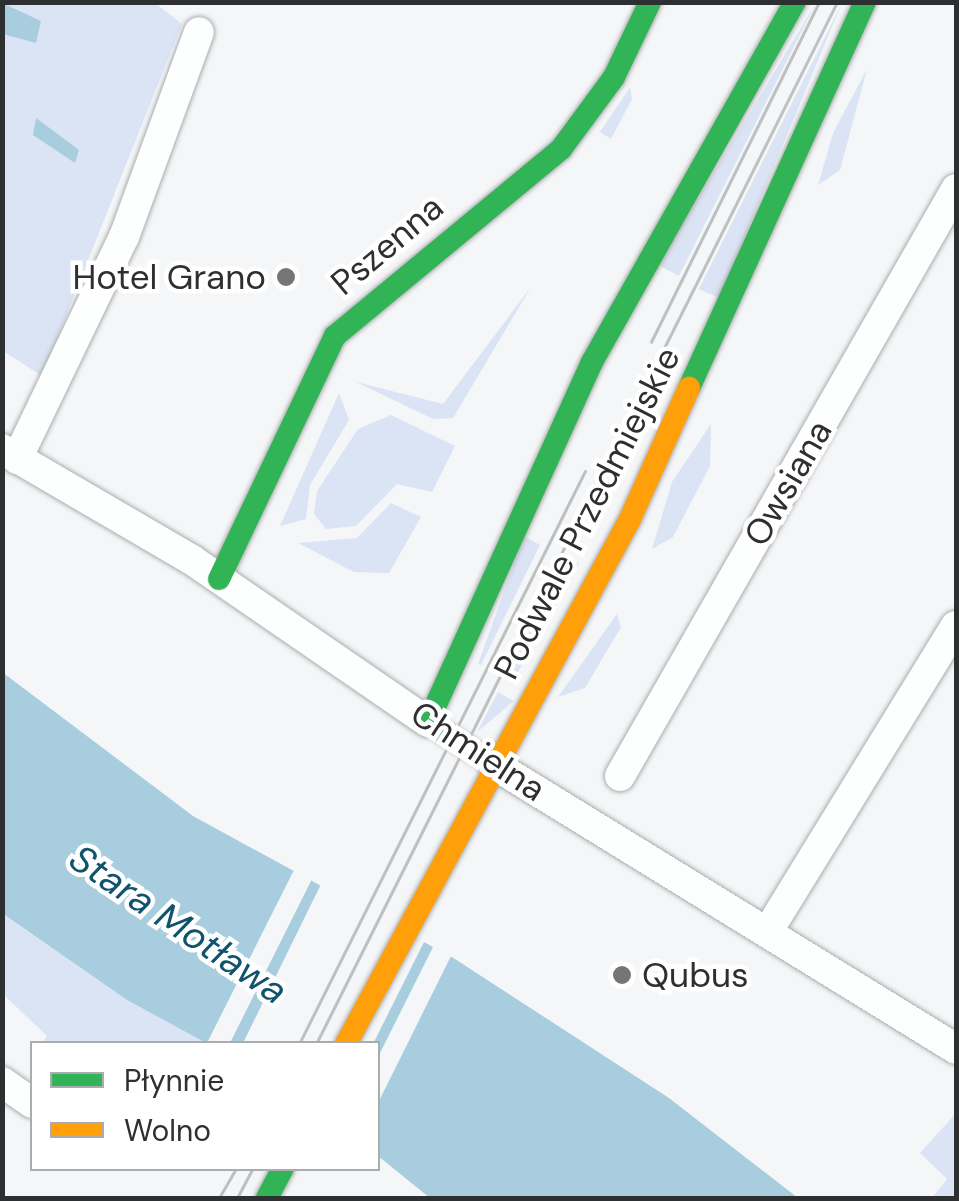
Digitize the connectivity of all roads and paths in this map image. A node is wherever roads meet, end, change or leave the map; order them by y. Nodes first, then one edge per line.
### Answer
1 (650, 2) edge
2 (794, 2) edge
3 (865, 2) edge
4 (199, 32) dead end
5 (956, 190) edge
6 (10, 454) edge
7 (219, 579) junction
8 (956, 626) edge
9 (428, 722) junction
10 (493, 764) junction
11 (620, 776) dead end
12 (768, 932) junction
13 (348, 1041) edge
14 (954, 1041) edge
15 (2, 1082) edge
16 (30, 1102) edge
17 (281, 1171) edge
18 (267, 1198) edge

1 - 7 main road, Pszenna
2 - 9 main road, Podwale Przedmiejskie
3 - 10 main road, Podwale Przedmiejskie
4 - 6 street
5 - 11 street, Owsiana
6 - 7 street, Chmielna
7 - 9 street, Chmielna
8 - 12 street
9 - 10 main road, Chmielna
10 - 12 street, Chmielna
10 - 13 main road, Podwale Przedmiejskie
12 - 14 street, Chmielna
15 - 16 street
17 - 18 main road

